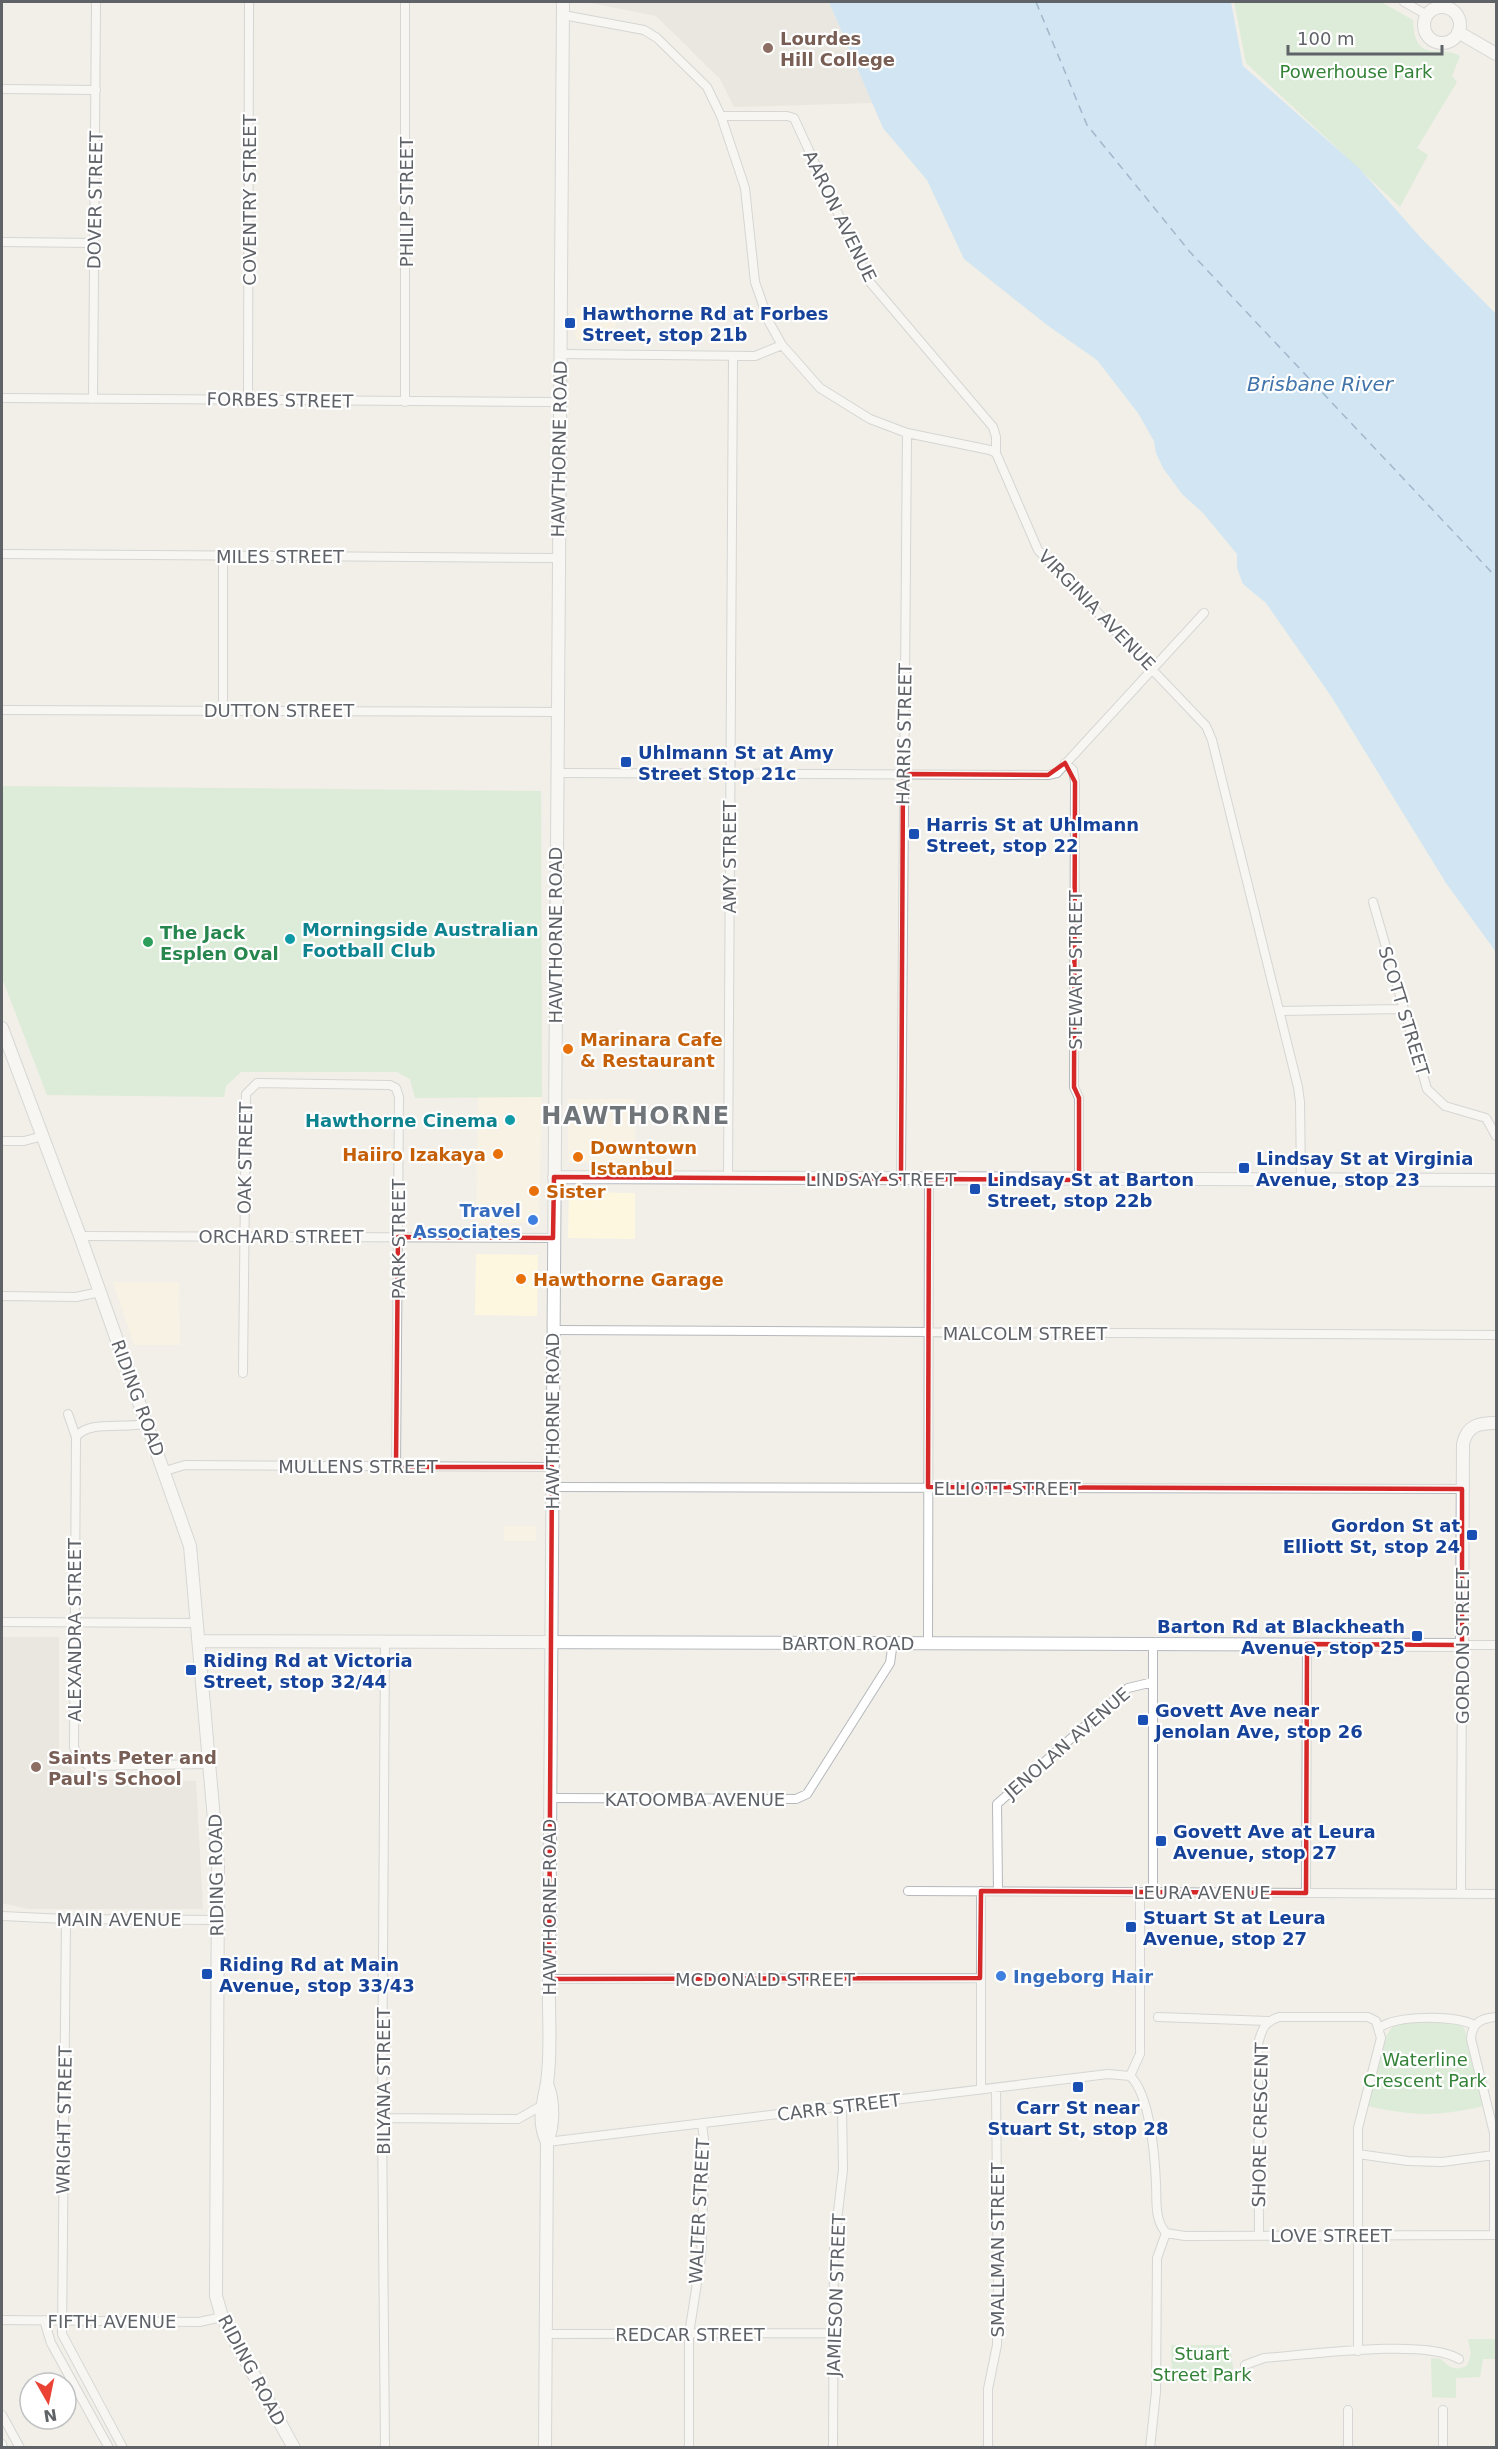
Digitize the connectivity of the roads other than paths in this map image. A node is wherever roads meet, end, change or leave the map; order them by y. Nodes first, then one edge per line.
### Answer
1 (96, 2) edge
2 (249, 2) edge
3 (405, 2) edge
4 (563, 2) edge
5 (1404, 2) edge
6 (563, 15) junction
7 (1427, 15) junction
8 (1458, 32) junction
9 (1497, 54) edge
10 (2, 89) edge
11 (96, 90) junction
12 (721, 116) junction
13 (2, 242) edge
14 (95, 243) junction
15 (782, 345) junction
16 (560, 354) junction
17 (733, 357) junction
18 (2, 398) edge
19 (93, 399) junction
20 (248, 399) junction
21 (405, 402) junction
22 (559, 402) junction
23 (906, 432) junction
24 (996, 453) junction
25 (2, 554) edge
26 (223, 555) junction
27 (558, 558) junction
28 (1204, 613) dead end
29 (1154, 668) junction
30 (2, 710) edge
31 (223, 710) junction
32 (556, 712) junction
33 (1065, 763) junction
34 (556, 773) junction
35 (730, 774) junction
36 (903, 774) junction
37 (1373, 902) dead end
38 (1402, 1009) junction
39 (1279, 1011) junction
40 (2, 1028) edge
41 (249, 1089) joint
42 (1497, 1136) edge
43 (43, 1137) junction
44 (2, 1141) edge
45 (554, 1177) junction
46 (728, 1178) junction
47 (901, 1179) junction
48 (929, 1179) junction
49 (1301, 1179) junction
50 (1079, 1180) junction
51 (1497, 1180) edge
52 (80, 1236) junction
53 (243, 1236) junction
54 (398, 1237) junction
55 (553, 1238) junction
56 (100, 1292) junction
57 (2, 1296) edge
58 (553, 1330) junction
59 (928, 1333) junction
60 (1497, 1335) edge
61 (243, 1373) dead end
62 (68, 1414) dead end
63 (147, 1423) junction
64 (1497, 1423) edge
65 (76, 1437) junction
66 (396, 1467) junction
67 (552, 1467) junction
68 (165, 1471) junction
69 (552, 1487) junction
70 (928, 1488) junction
71 (1462, 1489) junction
72 (2, 1622) edge
73 (74, 1623) junction
74 (198, 1623) junction
75 (199, 1641) junction
76 (385, 1642) junction
77 (551, 1642) junction
78 (893, 1642) junction
79 (928, 1643) junction
80 (1153, 1644) junction
81 (1307, 1644) junction
82 (1462, 1645) junction
83 (1497, 1645) edge
84 (1153, 1682) junction
85 (211, 1764) junction
86 (550, 1798) junction
87 (908, 1891) dead end
88 (981, 1891) junction
89 (998, 1891) junction
90 (1140, 1892) junction
91 (1153, 1892) junction
92 (1306, 1893) junction
93 (1461, 1894) junction
94 (1497, 1894) edge
95 (2, 1916) edge
96 (20, 1918) junction
97 (66, 1919) junction
98 (218, 1920) junction
99 (2, 1921) edge
100 (980, 1978) junction
101 (549, 1979) junction
102 (1158, 2017) dead end
103 (1497, 2017) edge
104 (1268, 2020) junction
105 (1474, 2025) junction
106 (1379, 2028) junction
107 (1130, 2076) junction
108 (547, 2084) junction
109 (996, 2088) junction
110 (981, 2090) junction
111 (541, 2106) junction
112 (842, 2106) junction
113 (382, 2118) junction
114 (702, 2123) junction
115 (547, 2142) junction
116 (1358, 2154) junction
117 (1494, 2155) junction
118 (1166, 2233) junction
119 (1259, 2235) junction
120 (1358, 2235) junction
121 (1495, 2235) edge
122 (222, 2317) junction
123 (2, 2320) edge
124 (44, 2320) junction
125 (61, 2320) junction
126 (833, 2333) junction
127 (546, 2334) junction
128 (689, 2334) junction
129 (1358, 2351) junction
130 (1459, 2359) dead end
131 (1245, 2365) dead end
132 (1348, 2410) dead end
133 (1443, 2410) dead end
134 (2, 2415) edge
135 (20, 2448) edge
136 (109, 2448) edge
137 (123, 2448) edge
138 (294, 2448) edge
139 (385, 2448) edge
140 (545, 2448) edge
141 (689, 2448) edge
142 (833, 2448) edge
143 (988, 2448) edge
144 (1150, 2448) edge
145 (1348, 2448) edge
146 (1443, 2448) edge

1 - 11 street, DOVER STREET
2 - 20 street, COVENTRY STREET
3 - 21 street, PHILIP STREET
4 - 6 street, HAWTHORNE ROAD
5 - 7 street
6 - 12 street
6 - 16 street, HAWTHORNE ROAD
7 - 8 street
7 - 8 street
8 - 9 street
10 - 11 street
11 - 14 street, DOVER STREET
12 - 15 street
12 - 24 street, AARON AVENUE
13 - 14 street
14 - 19 street, DOVER STREET
15 - 17 street
15 - 23 street
16 - 17 street
16 - 22 street, HAWTHORNE ROAD
17 - 35 street, AMY STREET
18 - 19 street, FORBES STREET
19 - 20 street, FORBES STREET
20 - 21 street, FORBES STREET
21 - 22 street, FORBES STREET
22 - 27 street, HAWTHORNE ROAD
23 - 24 street
23 - 36 street, HARRIS STREET
24 - 29 street, VIRGINIA AVENUE
25 - 26 street, MILES STREET
26 - 27 street, MILES STREET
26 - 31 street
27 - 32 street, HAWTHORNE ROAD
28 - 29 street
29 - 33 street
29 - 39 street, VIRGINIA AVENUE
30 - 31 street, DUTTON STREET
31 - 32 street, DUTTON STREET
32 - 34 street, HAWTHORNE ROAD
33 - 36 street
33 - 50 street, STEWART STREET
34 - 35 street
34 - 45 street, HAWTHORNE ROAD
35 - 36 street
35 - 46 street, AMY STREET
36 - 47 street, HARRIS STREET
37 - 38 street, SCOTT STREET
38 - 39 street
38 - 42 street, SCOTT STREET
39 - 49 street, VIRGINIA AVENUE
40 - 43 street, RIDING ROAD
41 - 53 street, OAK STREET
41 - 54 street, PARK STREET
43 - 44 street
43 - 52 street, RIDING ROAD
45 - 46 street, LINDSAY STREET
45 - 55 street, HAWTHORNE ROAD
46 - 47 street, LINDSAY STREET
47 - 48 street, LINDSAY STREET
48 - 50 street, LINDSAY STREET
48 - 59 street
49 - 50 street, LINDSAY STREET
49 - 51 street, LINDSAY STREET
52 - 53 street, ORCHARD STREET
52 - 56 street, RIDING ROAD
53 - 54 street, ORCHARD STREET
53 - 61 street, OAK STREET
54 - 55 street, ORCHARD STREET
54 - 66 street, PARK STREET
55 - 58 street, HAWTHORNE ROAD
56 - 57 street
56 - 63 street, RIDING ROAD
58 - 59 street, MALCOLM STREET
58 - 67 street, HAWTHORNE ROAD
59 - 60 street, MALCOLM STREET
59 - 70 street
62 - 65 street, ALEXANDRA STREET
63 - 65 street
63 - 68 street, RIDING ROAD
64 - 71 street, GORDON STREET
65 - 73 street, ALEXANDRA STREET
66 - 67 street, MULLENS STREET
66 - 68 street, MULLENS STREET
67 - 69 street, HAWTHORNE ROAD
68 - 74 street, RIDING ROAD
69 - 70 street, ELLIOTT STREET
69 - 77 street, HAWTHORNE ROAD
70 - 71 street, ELLIOTT STREET
70 - 79 street
71 - 82 street, GORDON STREET
72 - 73 street
73 - 74 street
73 - 85 street, ALEXANDRA STREET
74 - 75 street, RIDING ROAD
75 - 76 street, BARTON ROAD
75 - 85 street, RIDING ROAD
76 - 77 street, BARTON ROAD
76 - 113 street, BILYANA STREET
77 - 78 street, BARTON ROAD
77 - 86 street, HAWTHORNE ROAD
78 - 79 street, BARTON ROAD
78 - 86 street, KATOOMBA AVENUE
79 - 80 street, BARTON ROAD
80 - 81 street, BARTON ROAD
80 - 84 street
81 - 82 street, BARTON ROAD
81 - 92 street
82 - 83 street, BARTON ROAD
82 - 93 street, GORDON STREET
84 - 89 street, JENOLAN AVENUE
84 - 91 street
85 - 98 street, RIDING ROAD
86 - 101 street, HAWTHORNE ROAD
87 - 88 street, LEURA AVENUE
88 - 89 street, LEURA AVENUE
88 - 100 street
89 - 90 street, LEURA AVENUE
90 - 91 street, LEURA AVENUE
90 - 107 street
91 - 92 street, LEURA AVENUE
92 - 93 street, LEURA AVENUE
93 - 94 street, LEURA AVENUE
95 - 96 street, MAIN AVENUE
96 - 97 street, MAIN AVENUE
96 - 99 street, MAIN AVENUE
97 - 98 street, MAIN AVENUE
97 - 125 street, WRIGHT STREET
98 - 122 street, RIDING ROAD
100 - 101 street, MCDONALD STREET
100 - 110 street
101 - 108 street, HAWTHORNE ROAD
102 - 104 street
103 - 105 street
104 - 106 street, SHORE CRESCENT
104 - 119 street, SHORE CRESCENT
105 - 106 street
105 - 117 street
106 - 116 street
107 - 109 street, CARR STREET
107 - 118 street
108 - 111 street, HAWTHORNE ROAD
108 - 115 street, HAWTHORNE ROAD
109 - 110 street, CARR STREET
109 - 143 street, SMALLMAN STREET
110 - 112 street, CARR STREET
111 - 113 street
111 - 115 street, HAWTHORNE ROAD
112 - 114 street, CARR STREET
112 - 126 street, JAMIESON STREET
113 - 139 street, BILYANA STREET
114 - 115 street, CARR STREET
114 - 128 street, WALTER STREET
115 - 127 street, HAWTHORNE ROAD
116 - 117 street
116 - 120 street
117 - 121 street
118 - 119 street, LOVE STREET
118 - 144 street
119 - 120 street, LOVE STREET
120 - 121 street, LOVE STREET
120 - 129 street
122 - 125 street, FIFTH AVENUE
122 - 138 street, RIDING ROAD
123 - 124 street, FIFTH AVENUE
124 - 125 street, FIFTH AVENUE
124 - 136 street
125 - 137 street, WRIGHT STREET
126 - 128 street, REDCAR STREET
126 - 142 street, JAMIESON STREET
127 - 128 street, REDCAR STREET
127 - 140 street, HAWTHORNE ROAD
128 - 141 street, WALTER STREET
129 - 130 street
129 - 131 street
132 - 145 street
133 - 146 street
134 - 135 street

